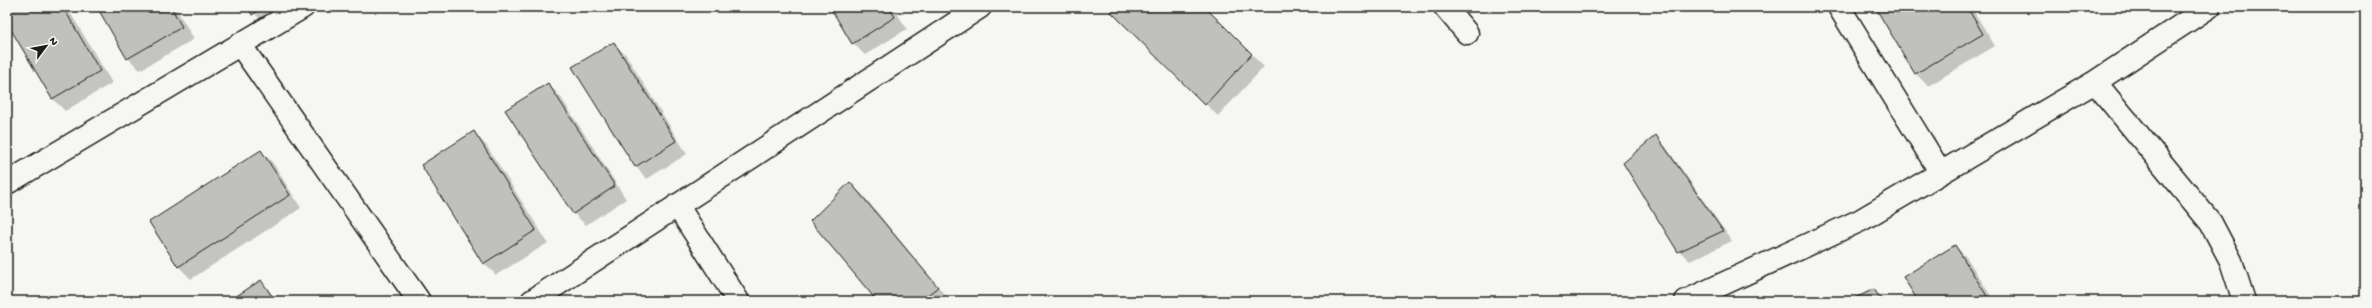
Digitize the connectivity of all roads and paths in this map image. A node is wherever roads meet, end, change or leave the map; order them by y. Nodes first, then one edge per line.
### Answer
1 (304, 7) edge
2 (980, 7) edge
3 (1445, 7) edge
4 (1839, 7) edge
5 (2209, 7) edge
6 (1467, 33) dead end
7 (241, 46) junction
8 (2095, 82) junction
9 (1941, 173) junction
10 (7, 183) edge
11 (677, 205) junction
12 (419, 301) edge
13 (532, 301) edge
14 (738, 301) edge
15 (1686, 301) edge
16 (2244, 301) edge

1 - 7 street
2 - 11 street
3 - 6 street
4 - 9 street
5 - 8 street
7 - 10 street
7 - 12 street
8 - 9 street
8 - 16 street
9 - 15 street
11 - 13 street
11 - 14 street

